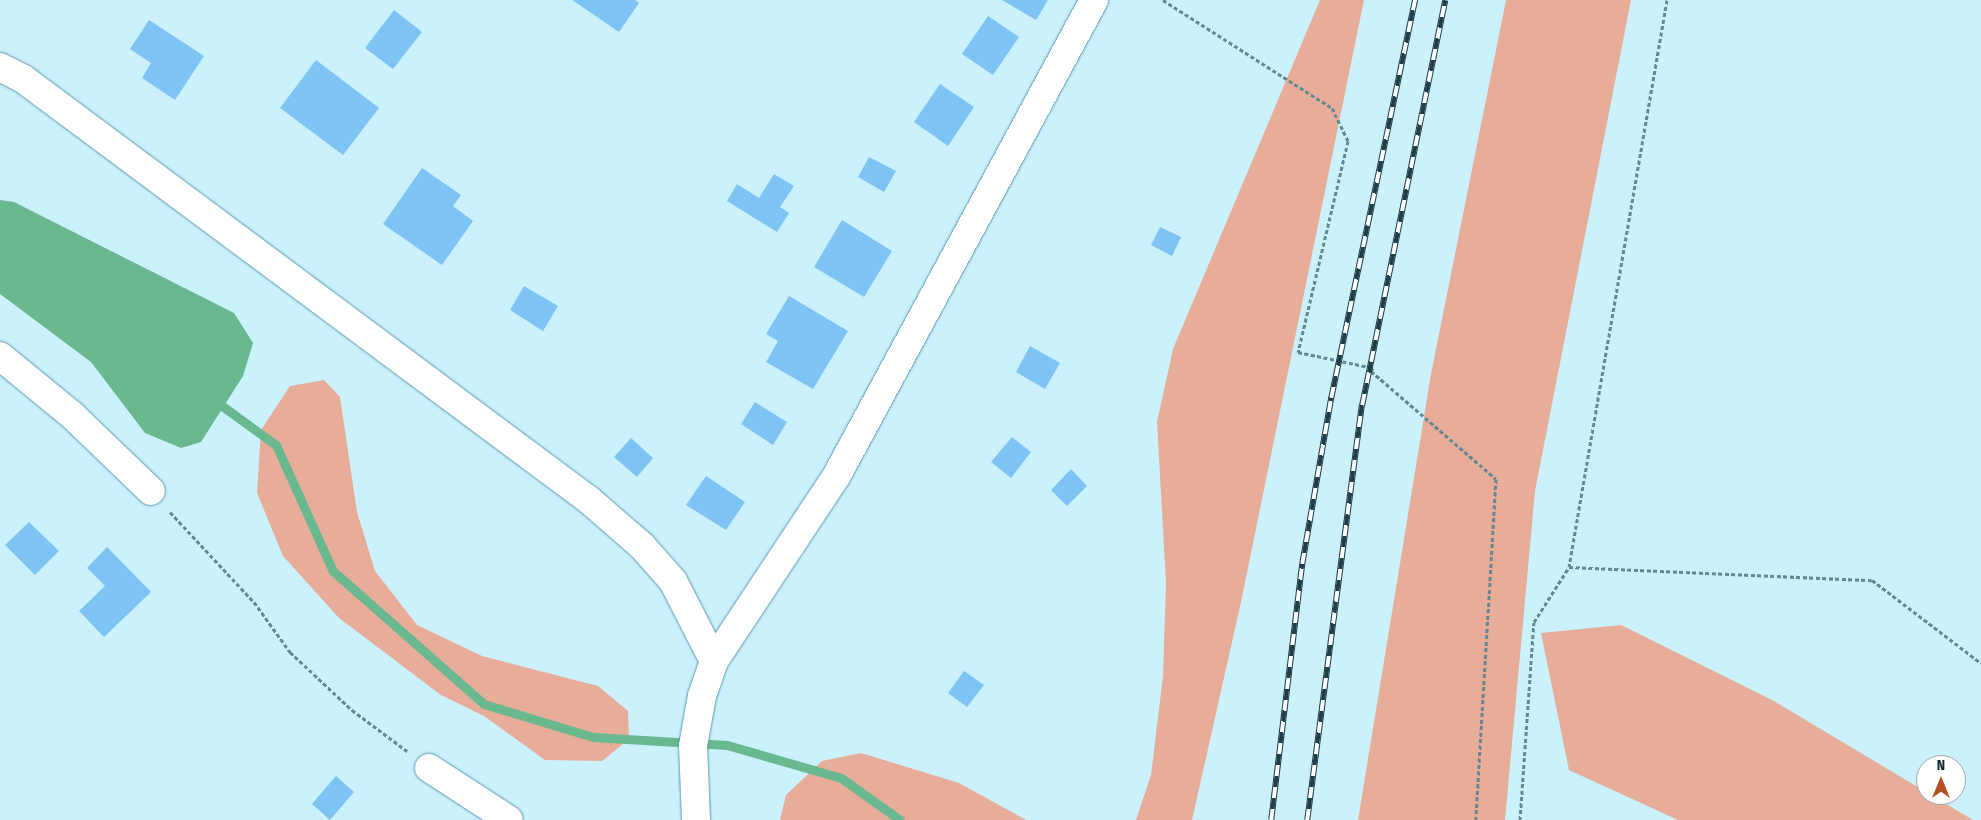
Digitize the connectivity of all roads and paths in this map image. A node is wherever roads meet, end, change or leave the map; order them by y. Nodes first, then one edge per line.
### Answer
1 (1094, 0) edge
2 (1163, 0) edge
3 (1667, 0) edge
4 (0, 67) edge
5 (0, 356) edge
6 (151, 491) joint
7 (1569, 567) junction
8 (714, 661) junction
9 (1981, 663) edge
10 (429, 768) joint
11 (510, 820) edge
12 (696, 820) edge
13 (1476, 820) edge
14 (1520, 820) edge

1 - 8 street
2 - 13 path
3 - 7 path
4 - 8 street
5 - 6 street
6 - 10 path
7 - 9 path
7 - 14 path
8 - 12 street
10 - 11 street

